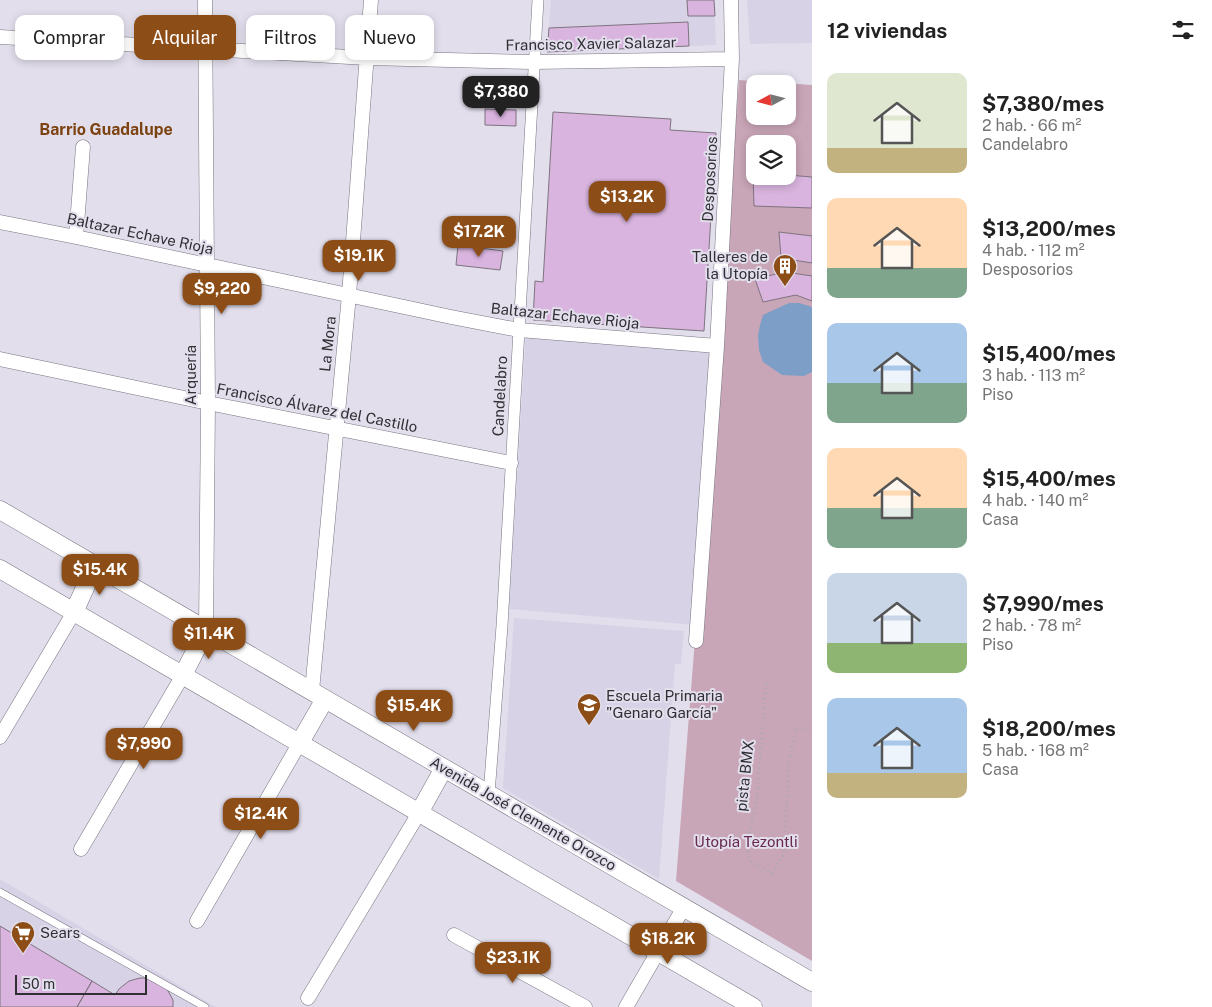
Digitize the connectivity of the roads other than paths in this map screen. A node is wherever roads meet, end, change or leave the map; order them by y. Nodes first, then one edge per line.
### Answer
1 (205, 0) edge
2 (371, 0) edge
3 (538, 0) edge
4 (731, 0) edge
5 (205, 15) edge
6 (370, 15) edge
7 (0, 37) edge
8 (134, 44) edge
9 (236, 50) edge
10 (345, 57) edge
11 (732, 59) junction
12 (205, 60) edge
13 (367, 60) edge
14 (434, 60) edge
15 (533, 62) junction
16 (83, 147) dead end
17 (0, 222) edge
18 (76, 236) junction
19 (207, 264) junction
20 (349, 295) junction
21 (519, 330) junction
22 (717, 353) junction
23 (0, 358) edge
24 (208, 403) junction
25 (336, 428) junction
26 (511, 463) junction
27 (0, 510) edge
28 (96, 566) junction
29 (0, 569) edge
30 (74, 612) junction
31 (206, 630) junction
32 (696, 641) dead end
33 (183, 675) junction
34 (319, 695) junction
35 (0, 737) edge
36 (299, 744) junction
37 (444, 768) junction
38 (489, 794) junction
39 (419, 813) junction
40 (80, 849) dead end
41 (0, 892) edge
42 (684, 907) junction
43 (197, 921) dead end
44 (454, 935) dead end
45 (659, 952) junction
46 (812, 982) edge
47 (308, 998) dead end
48 (205, 1007) edge
49 (585, 1007) edge
50 (626, 1007) edge
51 (753, 1007) edge

1 - 5 street, Arquería
2 - 6 street, La Mora
3 - 15 street, Candelabro
4 - 11 street, Desposorios
7 - 8 street, Francisco Xavier Salazar
9 - 10 street, Francisco Xavier Salazar
11 - 15 street, Francisco Xavier Salazar
11 - 22 street, Desposorios
12 - 19 street, Arquería
13 - 20 street, La Mora
14 - 15 street, Francisco Xavier Salazar
15 - 21 street, Candelabro
16 - 18 street
17 - 18 street, Baltazar Echave Rioja
18 - 19 street, Baltazar Echave Rioja
19 - 20 street, Baltazar Echave Rioja
19 - 24 street, Arquería
20 - 21 street, Baltazar Echave Rioja
20 - 25 street, La Mora
21 - 22 street, Baltazar Echave Rioja
21 - 26 street, Candelabro
22 - 32 street, Desposorios
23 - 24 street, Francisco Álvarez del Castillo
24 - 25 street, Francisco Álvarez del Castillo
24 - 31 street, Arquería
25 - 26 street, Francisco Álvarez del Castillo
25 - 34 street, La Mora
26 - 38 street, Candelabro
27 - 28 street, Avenida José Clemente Orozco
28 - 30 street
28 - 31 street, Avenida José Clemente Orozco
29 - 30 street
30 - 33 street
30 - 35 street
31 - 33 street
31 - 34 street, Avenida José Clemente Orozco
33 - 36 street
33 - 40 street
34 - 36 street
34 - 37 street, Avenida José Clemente Orozco
36 - 39 street
36 - 43 street
37 - 38 street, Avenida José Clemente Orozco
37 - 39 street
38 - 42 street, Avenida José Clemente Orozco
39 - 45 street
39 - 47 street
41 - 48 lane
42 - 45 street
42 - 46 street, Avenida José Clemente Orozco
44 - 49 street
45 - 50 street
45 - 51 street

